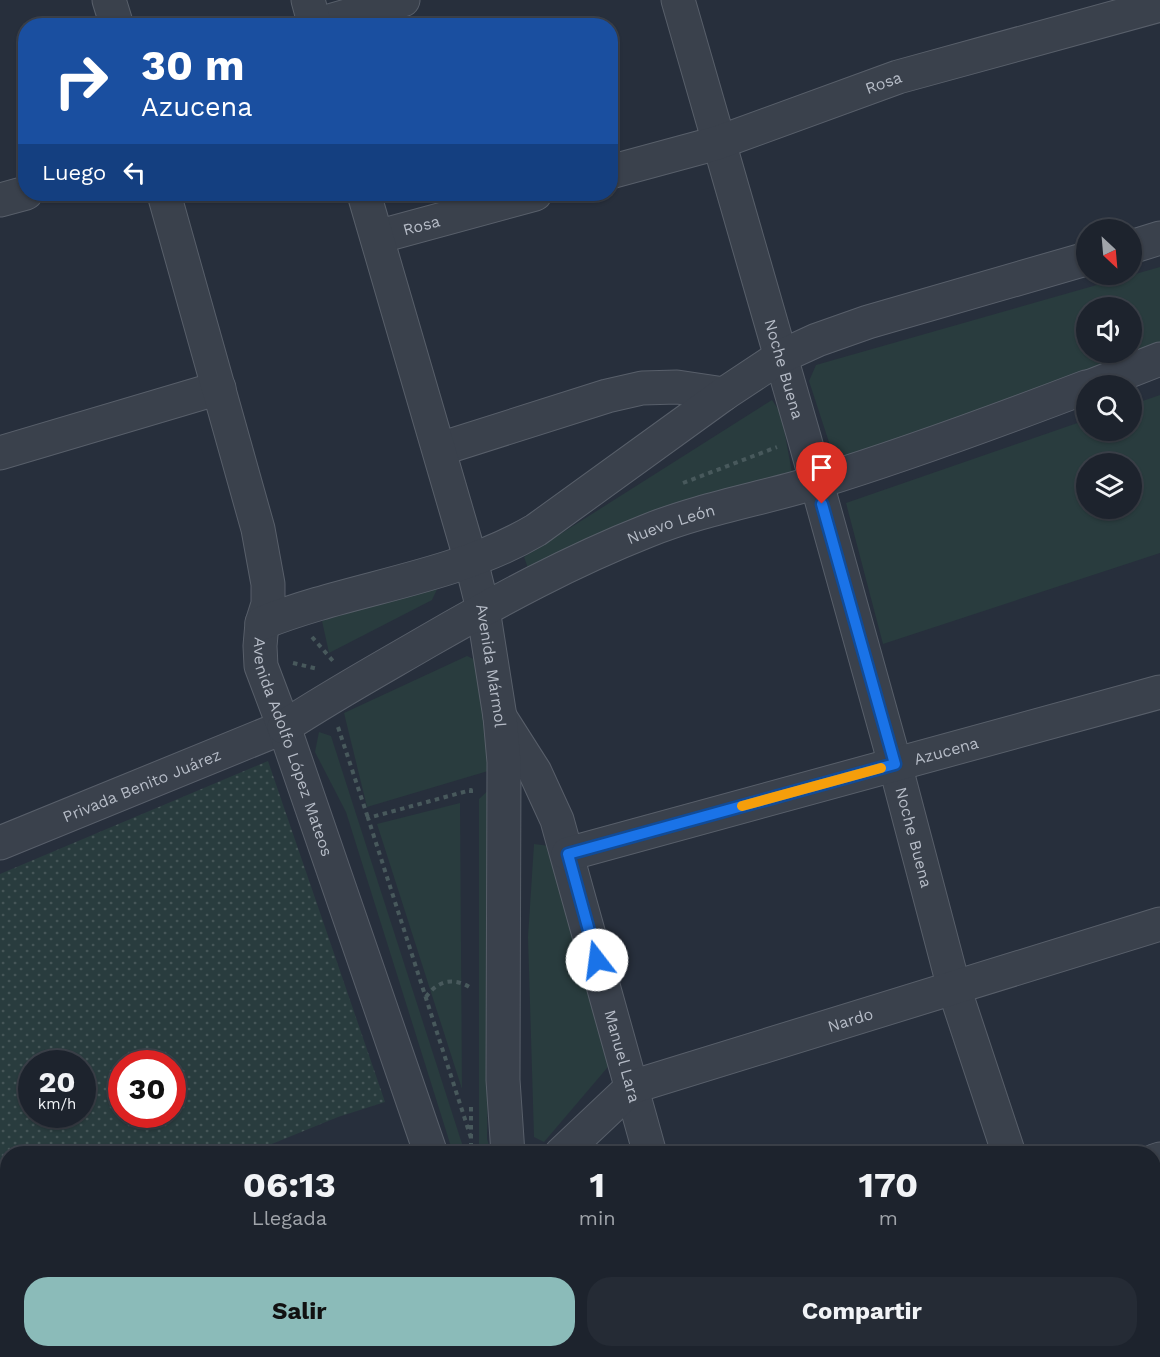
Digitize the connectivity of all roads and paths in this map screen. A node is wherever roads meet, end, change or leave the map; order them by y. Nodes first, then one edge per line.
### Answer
1 (109, 0) edge
2 (308, 0) edge
3 (403, 0) edge
4 (678, 0) edge
5 (1160, 5) edge
6 (115, 18) edge
7 (313, 18) edge
8 (340, 18) edge
9 (717, 143) junction
10 (618, 170) edge
11 (18, 195) edge
12 (0, 200) edge
13 (166, 201) edge
14 (366, 201) edge
15 (508, 201) edge
16 (377, 237) junction
17 (1160, 238) edge
18 (1142, 244) edge
19 (1076, 262) edge
20 (780, 357) junction
21 (1160, 359) edge
22 (1119, 375) edge
23 (219, 388) junction
24 (1076, 391) edge
25 (724, 394) junction
26 (440, 449) junction
27 (0, 453) edge
28 (816, 482) junction
29 (471, 561) junction
30 (483, 609) junction
31 (262, 623) junction
32 (1160, 692) edge
33 (500, 717) junction
34 (335, 718) dead end
35 (285, 727) junction
36 (895, 764) junction
37 (471, 801) dead end
38 (368, 818) junction
39 (0, 843) edge
40 (568, 854) junction
41 (1160, 924) edge
42 (471, 976) dead end
43 (471, 988) junction
44 (954, 988) junction
45 (426, 997) junction
46 (471, 999) dead end
47 (632, 1087) junction
48 (471, 1103) dead end
49 (471, 1137) junction
50 (428, 1146) edge
51 (472, 1146) edge
52 (507, 1146) edge
53 (569, 1146) edge
54 (648, 1146) edge
55 (1006, 1146) edge

1 - 6 street
2 - 7 street
3 - 8 street
4 - 9 street, Noche Buena
5 - 9 street, Rosa
9 - 10 street, Rosa
9 - 20 street, Noche Buena
11 - 12 street
13 - 23 street, Avenida Adolfo López Mateos
14 - 16 street, Avenida Mármol
15 - 16 street, Rosa
16 - 26 street, Avenida Mármol
17 - 18 street
19 - 20 street
20 - 25 street
20 - 28 street, Noche Buena
21 - 22 street
23 - 27 street
23 - 31 street, Avenida Adolfo López Mateos
24 - 28 street, Nuevo León
25 - 26 street
25 - 29 street
26 - 29 street, Avenida Mármol
28 - 30 street, Nuevo León
28 - 36 street, Noche Buena
29 - 30 street, Avenida Mármol
29 - 31 street
30 - 33 street, Avenida Mármol
30 - 35 street, Nuevo León
31 - 35 street, Avenida Adolfo López Mateos
32 - 36 street, Azucena
33 - 40 street
33 - 52 street, Avenida Mármol
34 - 38 path
35 - 39 street, Privada Benito Juárez
35 - 50 street, Avenida Adolfo López Mateos
36 - 40 street, Azucena
36 - 44 street, Noche Buena
37 - 38 path
38 - 45 path
40 - 47 street, Manuel Lara
41 - 44 street, Nardo
42 - 43 path
43 - 45 path
43 - 46 path
44 - 47 street, Nardo
44 - 55 street, Noche Buena
45 - 49 path
47 - 53 street, Nardo
47 - 54 street, Manuel Lara
48 - 49 path
49 - 51 path

